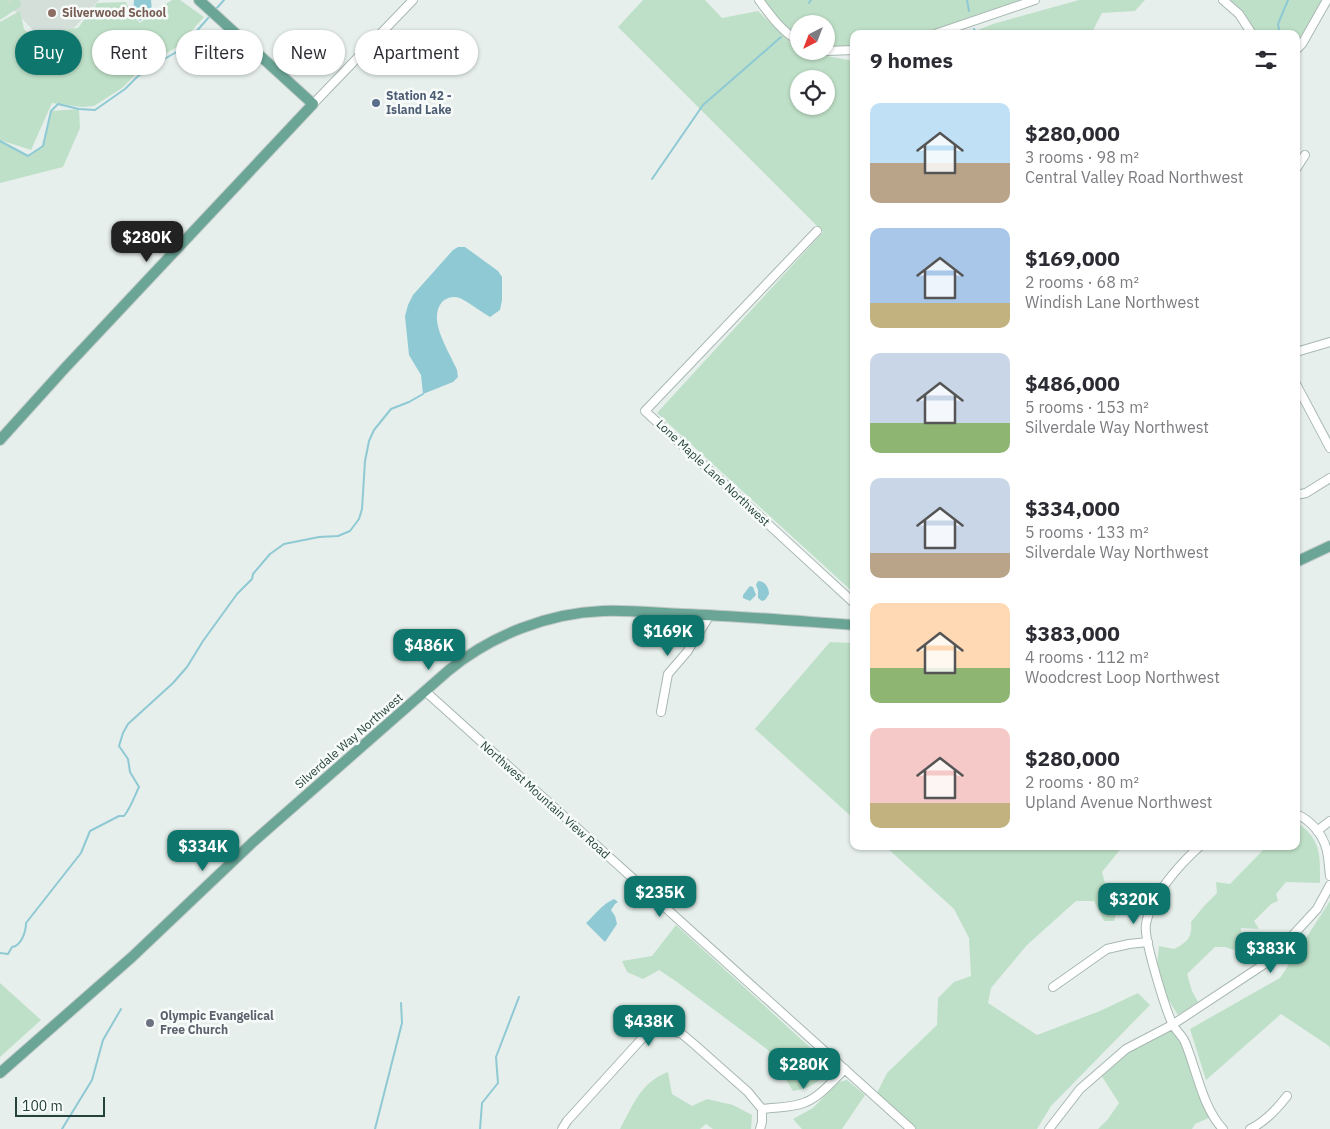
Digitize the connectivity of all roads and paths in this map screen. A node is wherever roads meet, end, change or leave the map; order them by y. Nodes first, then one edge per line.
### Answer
1 (199, 0) edge
2 (413, 0) edge
3 (759, 0) edge
4 (1035, 0) edge
5 (1223, 0) edge
6 (1327, 0) edge
7 (947, 30) edge
8 (1250, 30) edge
9 (790, 36) edge
10 (1300, 46) edge
11 (850, 50) edge
12 (835, 51) edge
13 (313, 104) junction
14 (1305, 155) dead end
15 (1300, 163) edge
16 (817, 231) dead end
17 (1330, 342) edge
18 (1300, 351) edge
19 (1300, 392) edge
20 (0, 440) edge
21 (1330, 448) edge
22 (1330, 478) edge
23 (1300, 494) edge
24 (1330, 546) edge
25 (1300, 560) edge
26 (850, 599) edge
27 (710, 615) junction
28 (850, 625) edge
29 (425, 691) junction
30 (662, 712) dead end
31 (1300, 817) edge
32 (1330, 821) edge
33 (1317, 831) junction
34 (1196, 850) edge
35 (1330, 876) edge
36 (1330, 885) edge
37 (1148, 942) junction
38 (1053, 987) dead end
39 (1172, 1025) junction
40 (845, 1069) junction
41 (0, 1073) edge
42 (1287, 1096) dead end
43 (762, 1109) junction
44 (562, 1129) edge
45 (760, 1129) edge
46 (911, 1129) edge
47 (1049, 1129) edge
48 (1223, 1129) edge
49 (1250, 1129) edge

1 - 13 main road
2 - 13 street
3 - 9 street
4 - 7 street
5 - 8 street
6 - 10 street
11 - 12 street
13 - 20 main road
14 - 15 street
16 - 26 street, Lone Maple Lane Northwest
17 - 18 street
19 - 21 street
22 - 23 street
24 - 25 main road
27 - 28 main road, Silverdale Way Northwest
27 - 29 main road, Silverdale Way Northwest
27 - 30 street
29 - 40 street, Northwest Mountain View Road
29 - 41 main road, Silverdale Way Northwest
31 - 33 street
32 - 33 street
33 - 35 street
34 - 37 street
36 - 39 street
37 - 38 street
37 - 39 street
39 - 47 street
39 - 48 street
40 - 43 street
40 - 46 street, Northwest Mountain View Road
42 - 49 street
43 - 44 street
43 - 45 street

